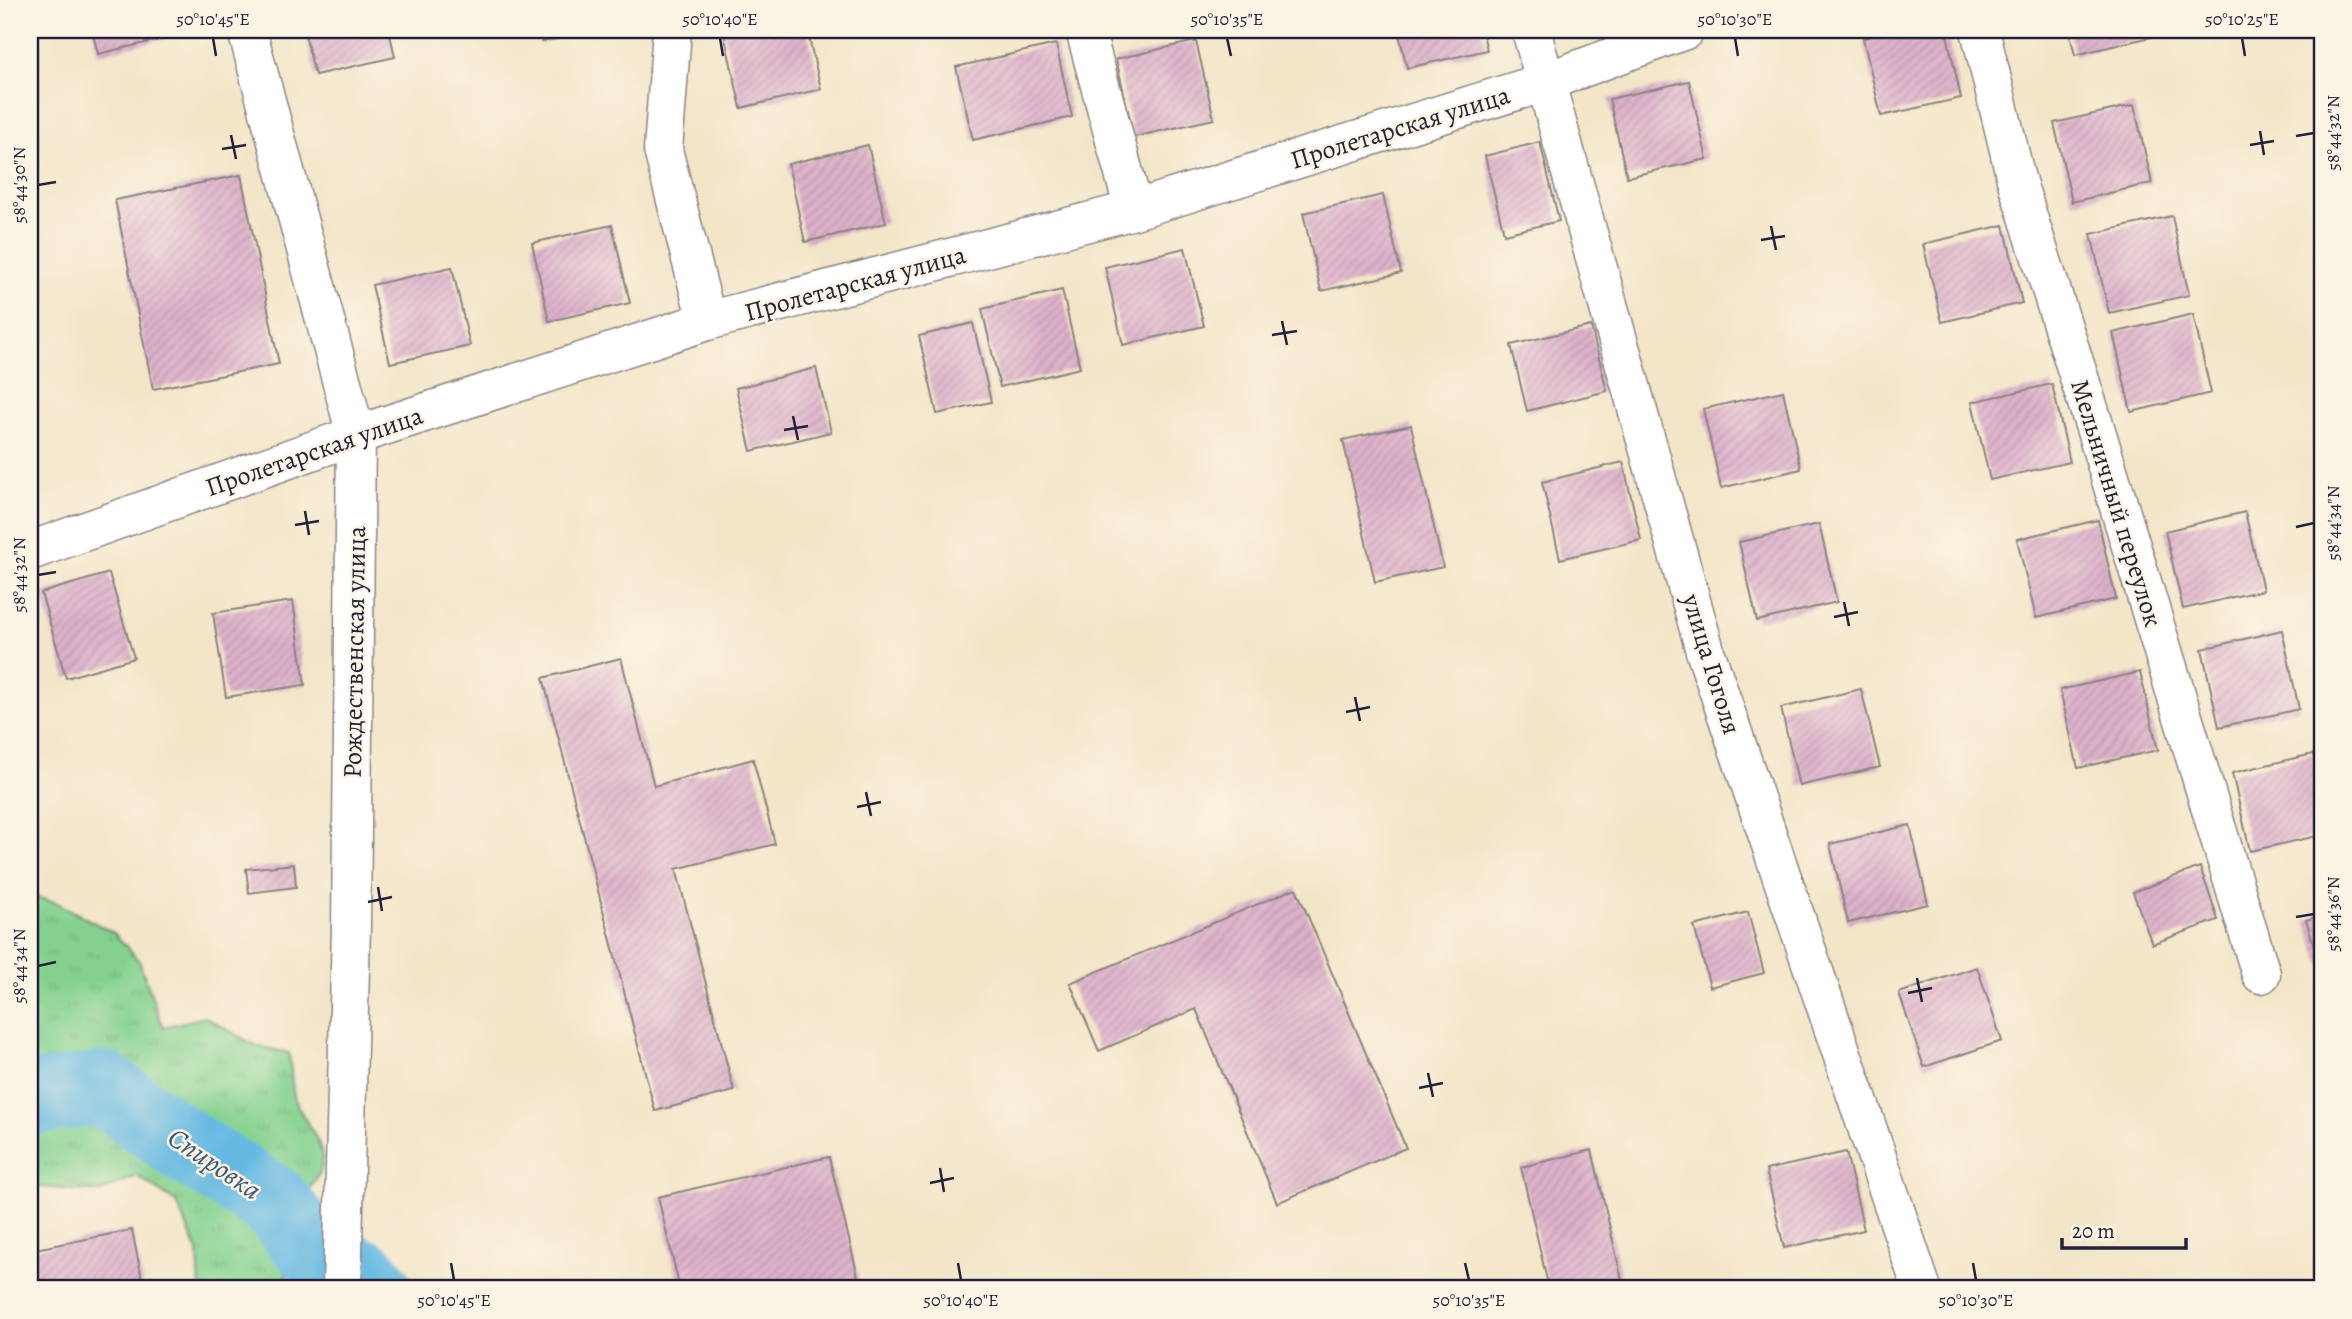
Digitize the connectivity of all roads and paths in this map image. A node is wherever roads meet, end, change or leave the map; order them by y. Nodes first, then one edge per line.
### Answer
1 (247, 30) edge
2 (672, 30) edge
3 (1085, 30) edge
4 (1531, 30) edge
5 (1685, 30) edge
6 (1980, 30) edge
7 (1545, 82) junction
8 (1134, 210) junction
9 (707, 321) junction
10 (356, 435) junction
11 (30, 551) edge
12 (2261, 974) dead end
13 (342, 1289) edge
14 (1922, 1289) edge

1 - 10 street, Рождественская улица
2 - 9 street
3 - 8 street
4 - 7 street, улица Гоголя
5 - 7 street, Пролетарская улица
6 - 12 street, Мельничный переулок
7 - 8 street, Пролетарская улица
7 - 14 street, улица Гоголя
8 - 9 street, Пролетарская улица
9 - 10 street, Пролетарская улица
10 - 11 street, Пролетарская улица
10 - 13 street, Рождественская улица

